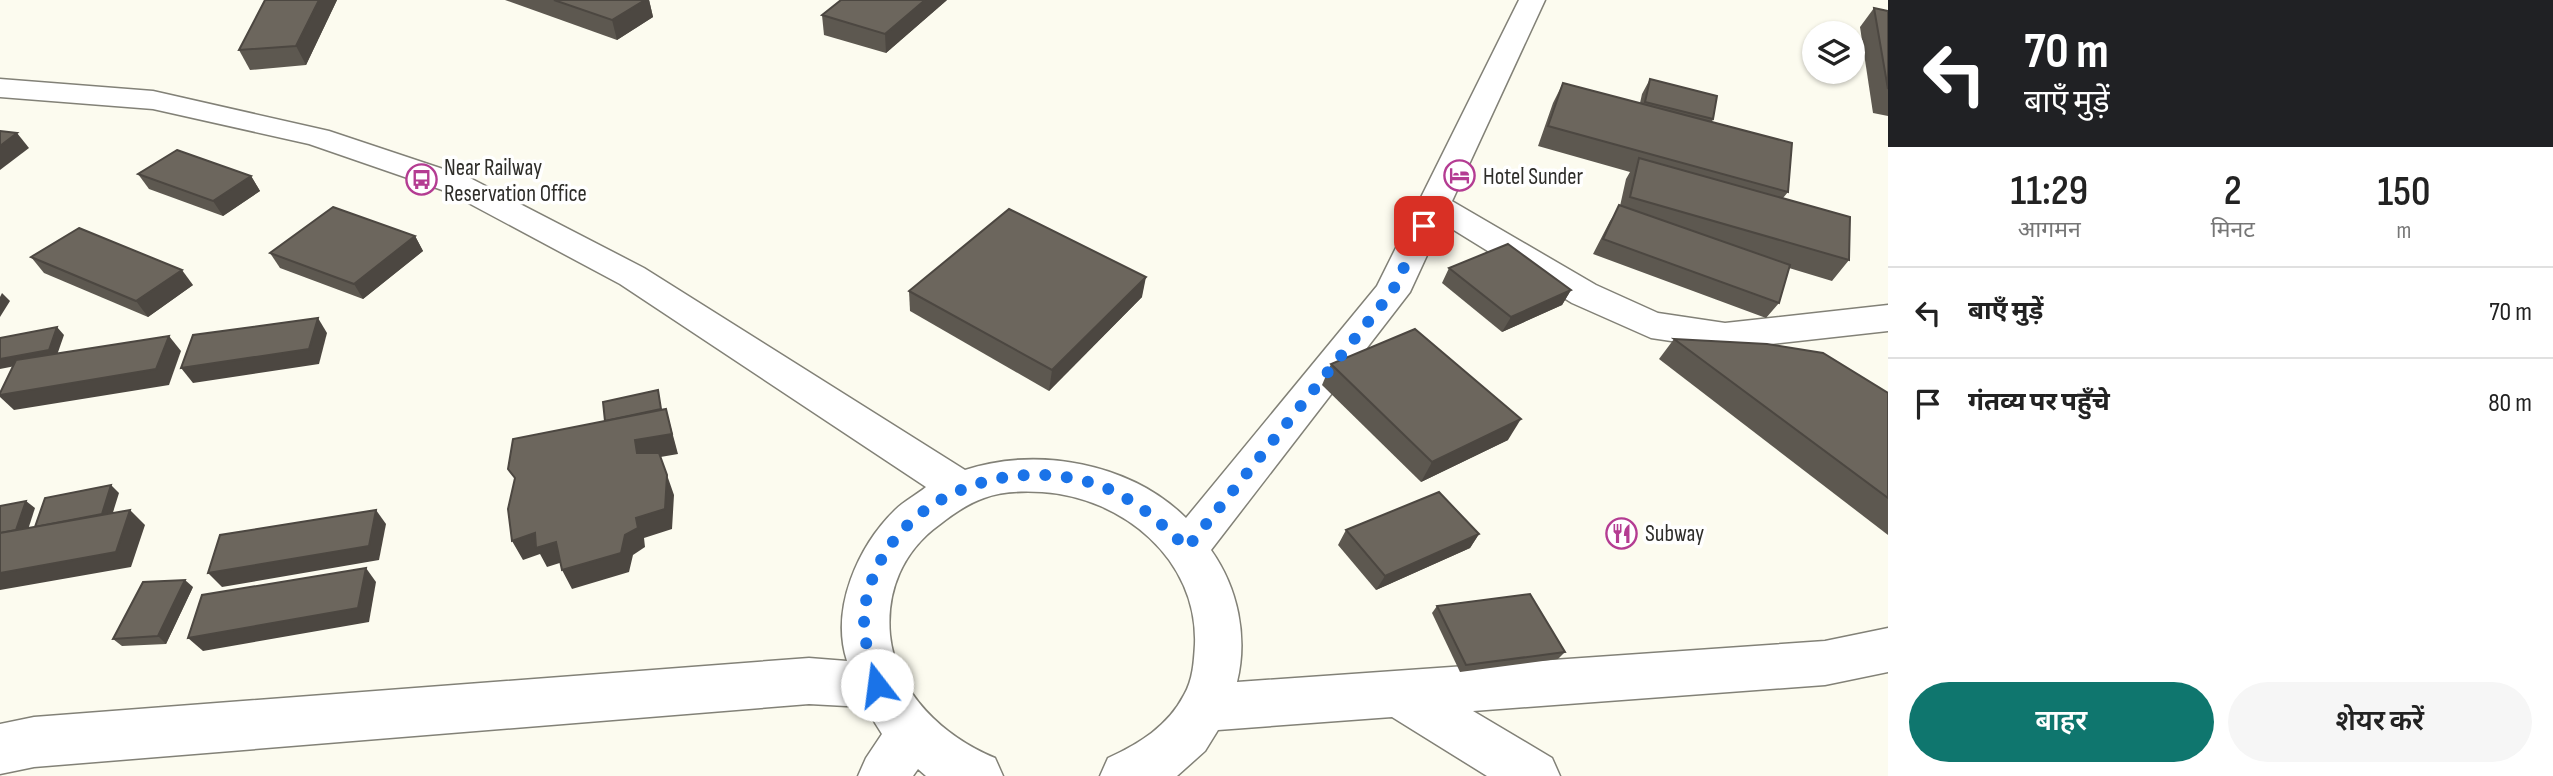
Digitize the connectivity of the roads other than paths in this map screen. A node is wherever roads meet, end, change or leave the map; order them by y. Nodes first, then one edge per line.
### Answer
1 (1532, 0) edge
2 (0, 88) edge
3 (1434, 204) junction
4 (1888, 318) edge
5 (960, 488) junction
6 (1187, 548) junction
7 (1888, 650) edge
8 (877, 685) junction
9 (1398, 694) junction
10 (1205, 708) junction
11 (911, 734) junction
12 (0, 750) edge
13 (1143, 773) edge
14 (884, 776) edge
15 (977, 776) edge
16 (1534, 776) edge

1 - 3 street
2 - 5 street
3 - 4 street
3 - 6 street
5 - 6 street
5 - 8 street
6 - 10 street
7 - 9 street
8 - 11 street
8 - 12 street
9 - 10 street
9 - 16 street
10 - 13 street
11 - 14 street
11 - 15 street

